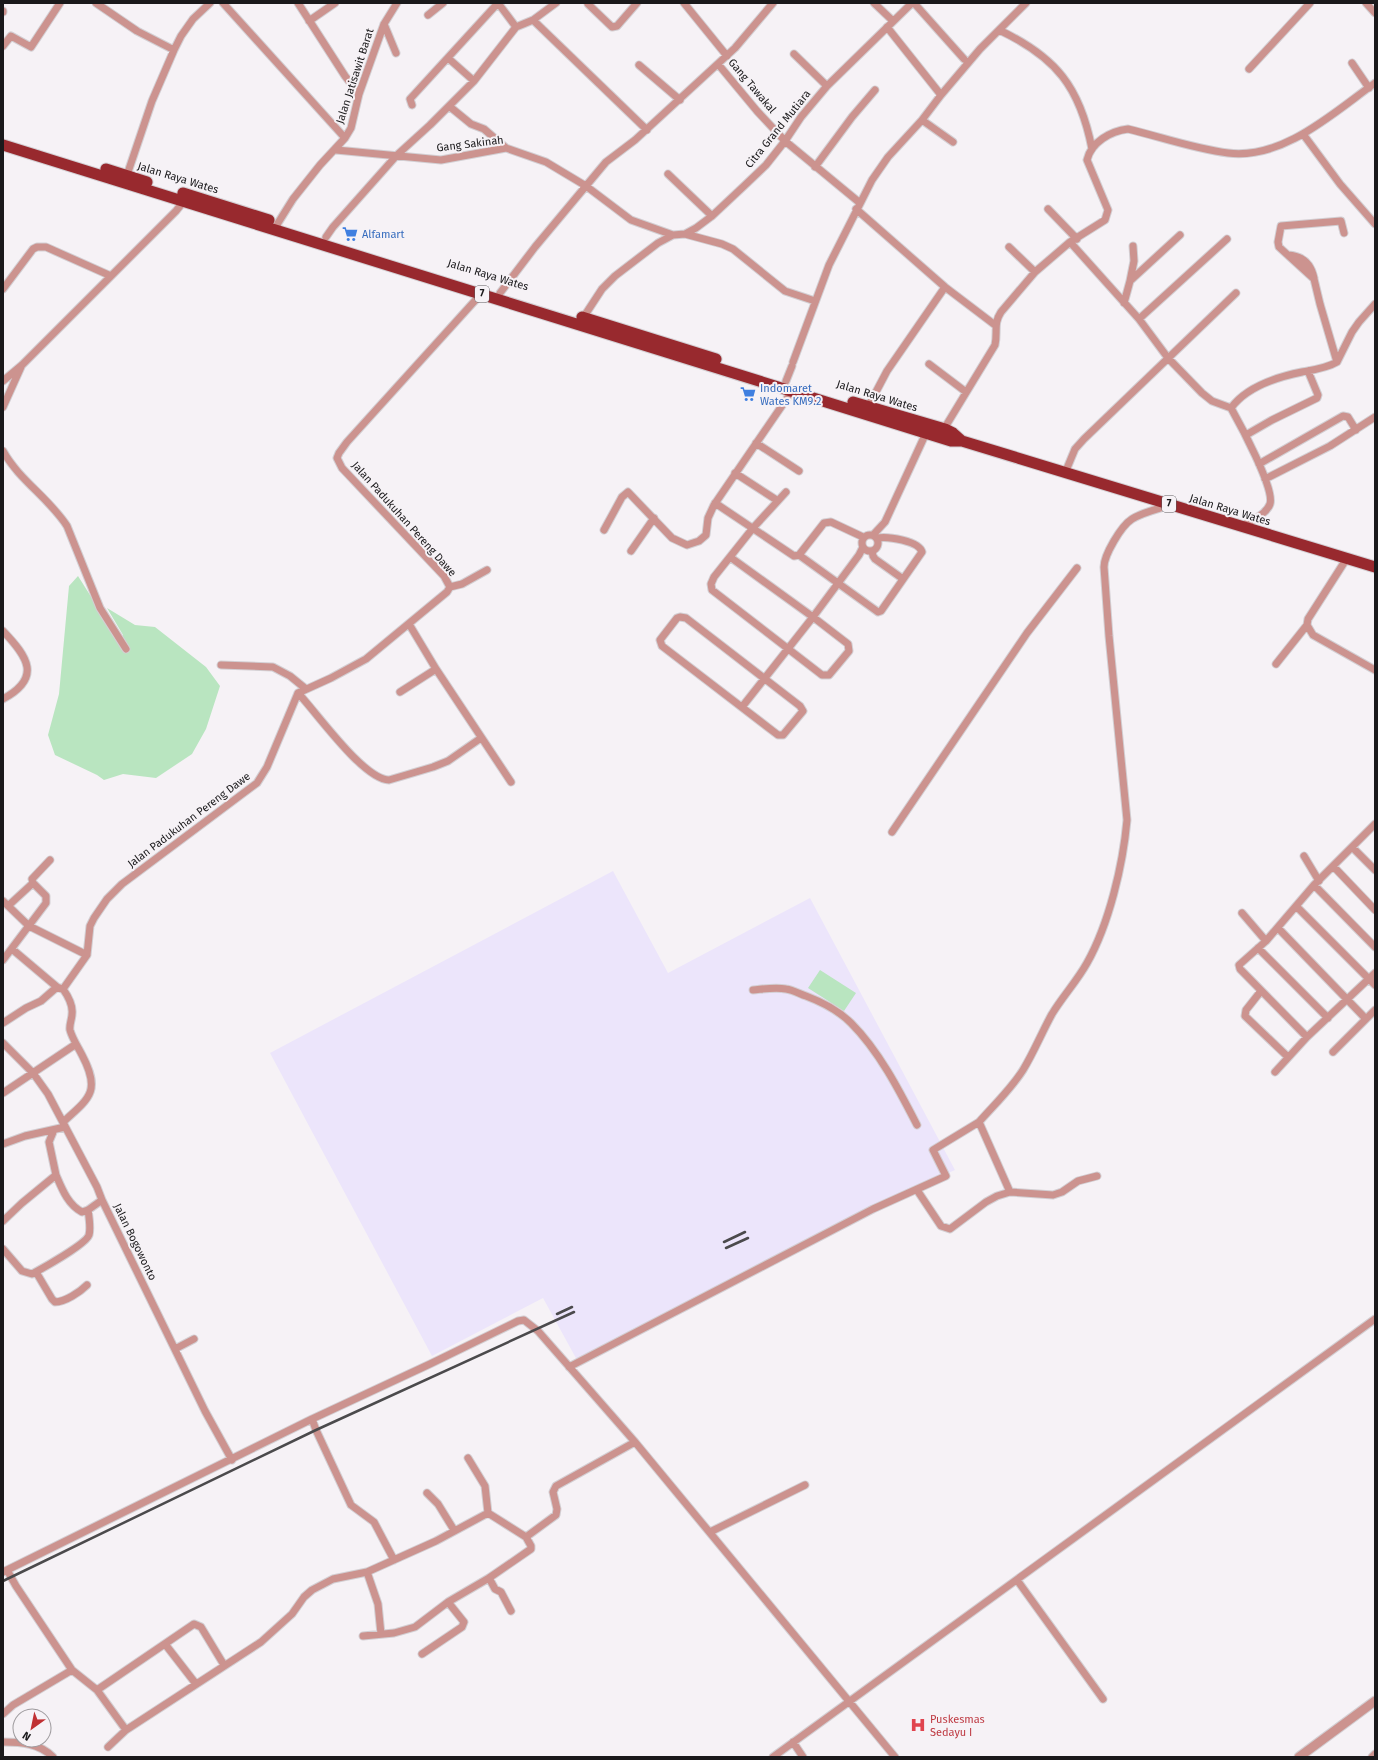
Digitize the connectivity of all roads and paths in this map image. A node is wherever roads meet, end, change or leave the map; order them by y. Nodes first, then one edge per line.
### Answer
1 (96, 3) edge
2 (210, 3) edge
3 (223, 3) edge
4 (298, 3) edge
5 (335, 3) edge
6 (397, 3) edge
7 (443, 3) edge
8 (498, 3) edge
9 (556, 3) edge
10 (636, 3) edge
11 (684, 3) edge
12 (773, 3) edge
13 (874, 3) edge
14 (913, 3) edge
15 (1026, 3) edge
16 (1310, 3) edge
17 (1366, 3) edge
18 (57, 4) edge
19 (588, 4) dead end
20 (1375, 13) edge
21 (428, 15) dead end
22 (533, 20) junction
23 (309, 21) junction
24 (893, 21) junction
25 (384, 24) junction
26 (516, 27) junction
27 (887, 27) junction
28 (1000, 30) junction
29 (3, 46) edge
30 (174, 50) junction
31 (396, 52) dead end
32 (794, 54) dead end
33 (727, 56) junction
34 (448, 58) junction
35 (964, 59) dead end
36 (1352, 63) dead end
37 (718, 64) junction
38 (639, 65) dead end
39 (1249, 69) dead end
40 (474, 81) junction
41 (1375, 83) edge
42 (827, 86) junction
43 (1368, 88) junction
44 (876, 90) dead end
45 (359, 94) junction
46 (941, 96) junction
47 (680, 100) junction
48 (412, 106) dead end
49 (449, 106) junction
50 (922, 120) junction
51 (647, 130) junction
52 (1303, 134) junction
53 (3, 137) edge
54 (345, 138) junction
55 (785, 141) junction
56 (953, 142) dead end
57 (3, 145) edge
58 (506, 148) junction
59 (1092, 149) junction
60 (336, 150) junction
61 (397, 155) junction
62 (816, 167) junction
63 (668, 174) dead end
64 (127, 175) junction
65 (586, 186) junction
66 (184, 200) junction
67 (860, 202) junction
68 (1048, 209) dead end
69 (856, 210) junction
70 (712, 216) junction
71 (1375, 224) edge
72 (277, 227) junction
73 (1344, 233) dead end
74 (685, 234) junction
75 (672, 235) junction
76 (1180, 235) dead end
77 (326, 237) junction
78 (1077, 239) junction
79 (1227, 240) dead end
80 (1070, 242) junction
81 (1009, 246) dead end
82 (1133, 246) dead end
83 (1035, 272) junction
84 (111, 276) junction
85 (1130, 281) junction
86 (945, 287) junction
87 (3, 289) edge
88 (500, 292) junction
89 (1236, 293) dead end
90 (481, 294) junction
91 (815, 301) junction
92 (1124, 303) junction
93 (1375, 304) edge
94 (583, 318) junction
95 (1139, 319) junction
96 (995, 325) junction
97 (1168, 358) junction
98 (1337, 362) junction
99 (929, 364) dead end
100 (22, 365) junction
101 (1308, 371) junction
102 (3, 381) edge
103 (789, 386) junction
104 (966, 392) junction
105 (3, 407) edge
106 (868, 407) junction
107 (1231, 408) junction
108 (1375, 417) edge
109 (945, 429) junction
110 (1356, 430) junction
111 (926, 433) junction
112 (1246, 435) junction
113 (962, 441) junction
114 (756, 443) junction
115 (3, 451) edge
116 (1258, 464) junction
117 (799, 471) dead end
118 (735, 473) junction
119 (1065, 473) junction
120 (1265, 479) junction
121 (786, 492) dead end
122 (775, 499) dead end
123 (715, 503) junction
124 (1170, 505) junction
125 (654, 518) junction
126 (1240, 527) junction
127 (753, 528) junction
128 (604, 530) dead end
129 (864, 537) junction
130 (875, 537) junction
131 (863, 547) junction
132 (631, 551) dead end
133 (872, 551) junction
134 (799, 555) junction
135 (730, 557) junction
136 (1347, 558) junction
137 (1375, 567) edge
138 (1077, 568) dead end
139 (487, 570) dead end
140 (903, 580) junction
141 (839, 584) junction
142 (450, 587) junction
143 (814, 617) junction
144 (409, 624) junction
145 (1307, 625) junction
146 (3, 631) edge
147 (126, 649) dead end
148 (788, 649) junction
149 (221, 664) dead end
150 (1276, 664) dead end
151 (436, 669) junction
152 (1375, 670) edge
153 (764, 678) junction
154 (306, 689) junction
155 (400, 692) dead end
156 (298, 693) junction
157 (3, 699) edge
158 (742, 707) junction
159 (481, 738) junction
160 (511, 782) dead end
161 (1374, 828) edge
162 (892, 832) dead end
163 (1353, 848) junction
164 (1304, 856) dead end
165 (50, 860) dead end
166 (1334, 867) junction
167 (1375, 870) edge
168 (33, 883) junction
169 (1317, 883) junction
170 (6, 904) edge
171 (1296, 906) junction
172 (1375, 910) edge
173 (1242, 913) dead end
174 (29, 926) junction
175 (1278, 928) junction
176 (1266, 941) junction
177 (1375, 947) edge
178 (1258, 948) junction
179 (12, 950) junction
180 (87, 955) junction
181 (3, 960) edge
182 (1375, 973) edge
183 (1369, 979) junction
184 (1375, 985) edge
185 (60, 988) junction
186 (753, 990) dead end
187 (1261, 991) junction
188 (1347, 1000) junction
189 (1375, 1010) edge
190 (1328, 1018) junction
191 (1366, 1019) junction
192 (3, 1023) edge
193 (1307, 1037) junction
194 (3, 1043) edge
195 (76, 1044) junction
196 (1333, 1052) dead end
197 (1288, 1057) junction
198 (1275, 1072) dead end
199 (33, 1073) junction
200 (3, 1093) edge
201 (979, 1122) junction
202 (64, 1125) junction
203 (917, 1125) dead end
204 (54, 1130) junction
205 (3, 1144) edge
206 (56, 1175) junction
207 (1097, 1176) dead end
208 (917, 1190) junction
209 (1010, 1192) junction
210 (102, 1200) junction
211 (88, 1210) junction
212 (3, 1221) edge
213 (3, 1250) edge
214 (36, 1272) junction
215 (87, 1285) dead end
216 (1375, 1319) edge
217 (194, 1339) dead end
218 (175, 1349) junction
219 (572, 1365) junction
220 (312, 1419) junction
221 (635, 1442) junction
222 (468, 1458) dead end
223 (232, 1460) junction
224 (805, 1485) dead end
225 (427, 1493) dead end
226 (488, 1513) junction
227 (454, 1530) junction
228 (710, 1532) junction
229 (526, 1537) junction
230 (394, 1560) junction
231 (5, 1571) edge
232 (367, 1572) junction
233 (489, 1578) junction
234 (1017, 1580) junction
235 (448, 1602) junction
236 (511, 1611) dead end
237 (381, 1634) junction
238 (363, 1636) dead end
239 (165, 1644) junction
240 (422, 1654) dead end
241 (224, 1665) junction
242 (72, 1670) junction
243 (196, 1684) junction
244 (97, 1690) junction
245 (1103, 1699) dead end
246 (1375, 1701) edge
247 (850, 1702) junction
248 (3, 1714) edge
249 (126, 1730) junction
250 (3, 1742) edge
251 (793, 1742) junction
252 (108, 1747) dead end
253 (1375, 1754) edge
254 (53, 1757) edge
255 (773, 1757) edge
256 (803, 1757) edge
257 (895, 1757) edge
258 (1299, 1757) edge
259 (1372, 1757) edge

1 - 30 street
2 - 30 street
3 - 54 street
4 - 23 street
5 - 23 street
6 - 25 street, Jalan Jatisawit Barat
7 - 21 street
8 - 26 street
8 - 34 street
9 - 22 street
10 - 19 street
11 - 33 street
12 - 33 street
13 - 24 street
14 - 24 street, Citra Grand Mutiara
14 - 35 street
15 - 28 street
16 - 39 street
17 - 20 street
18 - 29 street
22 - 26 street
22 - 51 street
23 - 45 street
24 - 27 street, Citra Grand Mutiara
25 - 31 street
25 - 45 street, Jalan Jatisawit Barat
26 - 40 street
27 - 42 street, Citra Grand Mutiara
27 - 46 street
28 - 46 street
28 - 59 street
30 - 64 street
32 - 42 street
33 - 37 street
34 - 40 street
34 - 48 street
36 - 43 street
37 - 47 street
37 - 55 street, Gang Tawakal
38 - 47 street
40 - 49 street
41 - 43 street
42 - 55 street, Citra Grand Mutiara
43 - 52 street
44 - 62 street
45 - 54 street, Jalan Jatisawit Barat
46 - 50 street
47 - 51 street
49 - 58 street
49 - 61 street
50 - 56 street
50 - 67 street
51 - 65 street
52 - 59 street
52 - 71 street
53 - 64 highway, Jalan Raya Wates
54 - 60 street, Jalan Jatisawit Barat
55 - 62 street, Gang Tawakal
55 - 70 street, Citra Grand Mutiara
57 - 66 highway, Jalan Raya Wates / 7
58 - 61 street, Gang Sakinah
58 - 65 street, Gang Sakinah
59 - 78 street
60 - 61 street, Gang Sakinah
60 - 72 street, Jalan Jatisawit Barat
61 - 77 street
62 - 67 street, Gang Tawakal
63 - 70 street
64 - 72 highway, Jalan Raya Wates
65 - 75 street, Gang Sakinah
65 - 88 street
66 - 72 highway, Jalan Raya Wates / 7
66 - 84 street
67 - 69 street
68 - 78 street
69 - 86 street
69 - 91 street
70 - 74 street, Citra Grand Mutiara
72 - 77 highway, Jalan Raya Wates
72 - 90 highway, Jalan Raya Wates / 7
73 - 98 street
74 - 75 street, Citra Grand Mutiara
74 - 91 street
75 - 94 street, Citra Grand Mutiara
76 - 85 street
77 - 88 highway, Jalan Raya Wates
78 - 80 street
79 - 95 street
80 - 83 street
80 - 92 street
81 - 83 street
82 - 85 street
83 - 96 street
84 - 87 street
84 - 100 street
85 - 92 street
86 - 96 street
86 - 106 street
88 - 94 highway, Jalan Raya Wates
89 - 97 street
90 - 103 highway, Jalan Raya Wates / 7
90 - 142 street, Jalan Padukuhan Pereng Dawe
91 - 103 street
92 - 95 street
93 - 98 street
94 - 103 highway, Jalan Raya Wates
95 - 97 street
96 - 104 street
97 - 107 street
97 - 119 street
98 - 101 street
99 - 104 street
100 - 102 street
100 - 105 street
101 - 107 street
101 - 112 street
103 - 106 highway, Jalan Raya Wates
103 - 111 highway, Jalan Raya Wates / 7
103 - 114 street
104 - 109 street
106 - 109 highway, Jalan Raya Wates
107 - 112 street
108 - 110 street
109 - 113 highway, Jalan Raya Wates
110 - 116 street
110 - 120 street
111 - 113 highway, Jalan Raya Wates / 7
111 - 130 street
112 - 116 street
113 - 119 highway, Jalan Raya Wates / 7
114 - 117 street
114 - 118 street
115 - 147 street
116 - 120 street
118 - 122 street
118 - 123 street
119 - 124 highway, Jalan Raya Wates / 7
120 - 126 street
121 - 127 street
123 - 125 street
123 - 127 street
124 - 126 highway, Jalan Raya Wates / 7
124 - 201 street
125 - 128 street
125 - 132 street
126 - 136 highway, Jalan Raya Wates / 7
127 - 134 street
127 - 135 street
129 - 130 street
129 - 131 street
129 - 134 street
130 - 133 street
130 - 140 street
131 - 133 street
131 - 141 street
133 - 140 street
134 - 141 street
135 - 143 street
135 - 148 street
136 - 137 highway, Jalan Raya Wates / 7
136 - 145 street
138 - 162 street
139 - 142 street
140 - 141 street
141 - 143 street
142 - 144 street, Jalan Padukuhan Pereng Dawe
143 - 148 street
143 - 148 street
144 - 151 street
144 - 154 street, Jalan Padukuhan Pereng Dawe
145 - 150 street
145 - 152 street
146 - 157 street
148 - 153 street
149 - 154 street
151 - 155 street
151 - 159 street
153 - 158 street
153 - 158 street
153 - 158 street
154 - 156 street, Jalan Padukuhan Pereng Dawe
156 - 159 street
156 - 180 street, Jalan Padukuhan Pereng Dawe
159 - 160 street
161 - 163 street
163 - 166 street
163 - 167 street
164 - 169 street
165 - 168 street
166 - 169 street
166 - 172 street
168 - 170 street
168 - 174 street
169 - 171 street
169 - 177 street
170 - 174 street
171 - 175 street
171 - 183 street
173 - 176 street
174 - 179 street
174 - 180 street
175 - 176 street
175 - 188 street
176 - 178 street
178 - 187 street
178 - 190 street
179 - 181 street
179 - 185 street
180 - 185 street
182 - 183 street
183 - 184 street
183 - 188 street
185 - 192 street
185 - 195 street
186 - 203 street
187 - 193 street
187 - 197 street
188 - 190 street
188 - 191 street
189 - 191 street
190 - 193 street
191 - 196 street
193 - 197 street
194 - 199 street, Jalan Bogowonto
195 - 199 street
195 - 202 street
197 - 198 street
199 - 200 street
199 - 202 street, Jalan Bogowonto
201 - 208 street
201 - 209 street
202 - 204 street
202 - 210 street, Jalan Bogowonto
204 - 205 street
204 - 206 street
206 - 211 street
206 - 212 street
207 - 209 street
208 - 209 street
208 - 219 street
210 - 211 street
210 - 218 street, Jalan Bogowonto
211 - 214 street
213 - 214 street
214 - 215 street
216 - 234 street
217 - 218 street
218 - 223 street, Jalan Bogowonto
219 - 220 street
219 - 221 street
220 - 223 street
220 - 230 street
221 - 228 street
221 - 229 street
222 - 226 street
223 - 231 street
224 - 228 street
225 - 227 street
226 - 227 street
226 - 229 street
227 - 230 street
228 - 247 street
229 - 233 street
230 - 232 street
231 - 242 street
232 - 237 street
232 - 241 street
233 - 235 street
233 - 236 street
234 - 245 street
234 - 247 street
235 - 237 street
235 - 240 street
237 - 238 street
239 - 241 street
239 - 243 street
239 - 244 street
241 - 243 street
242 - 244 street
242 - 248 street
243 - 249 street
244 - 249 street
246 - 258 street
247 - 251 street
247 - 257 street
249 - 252 street
250 - 254 street
251 - 255 street
251 - 256 street
253 - 259 street

